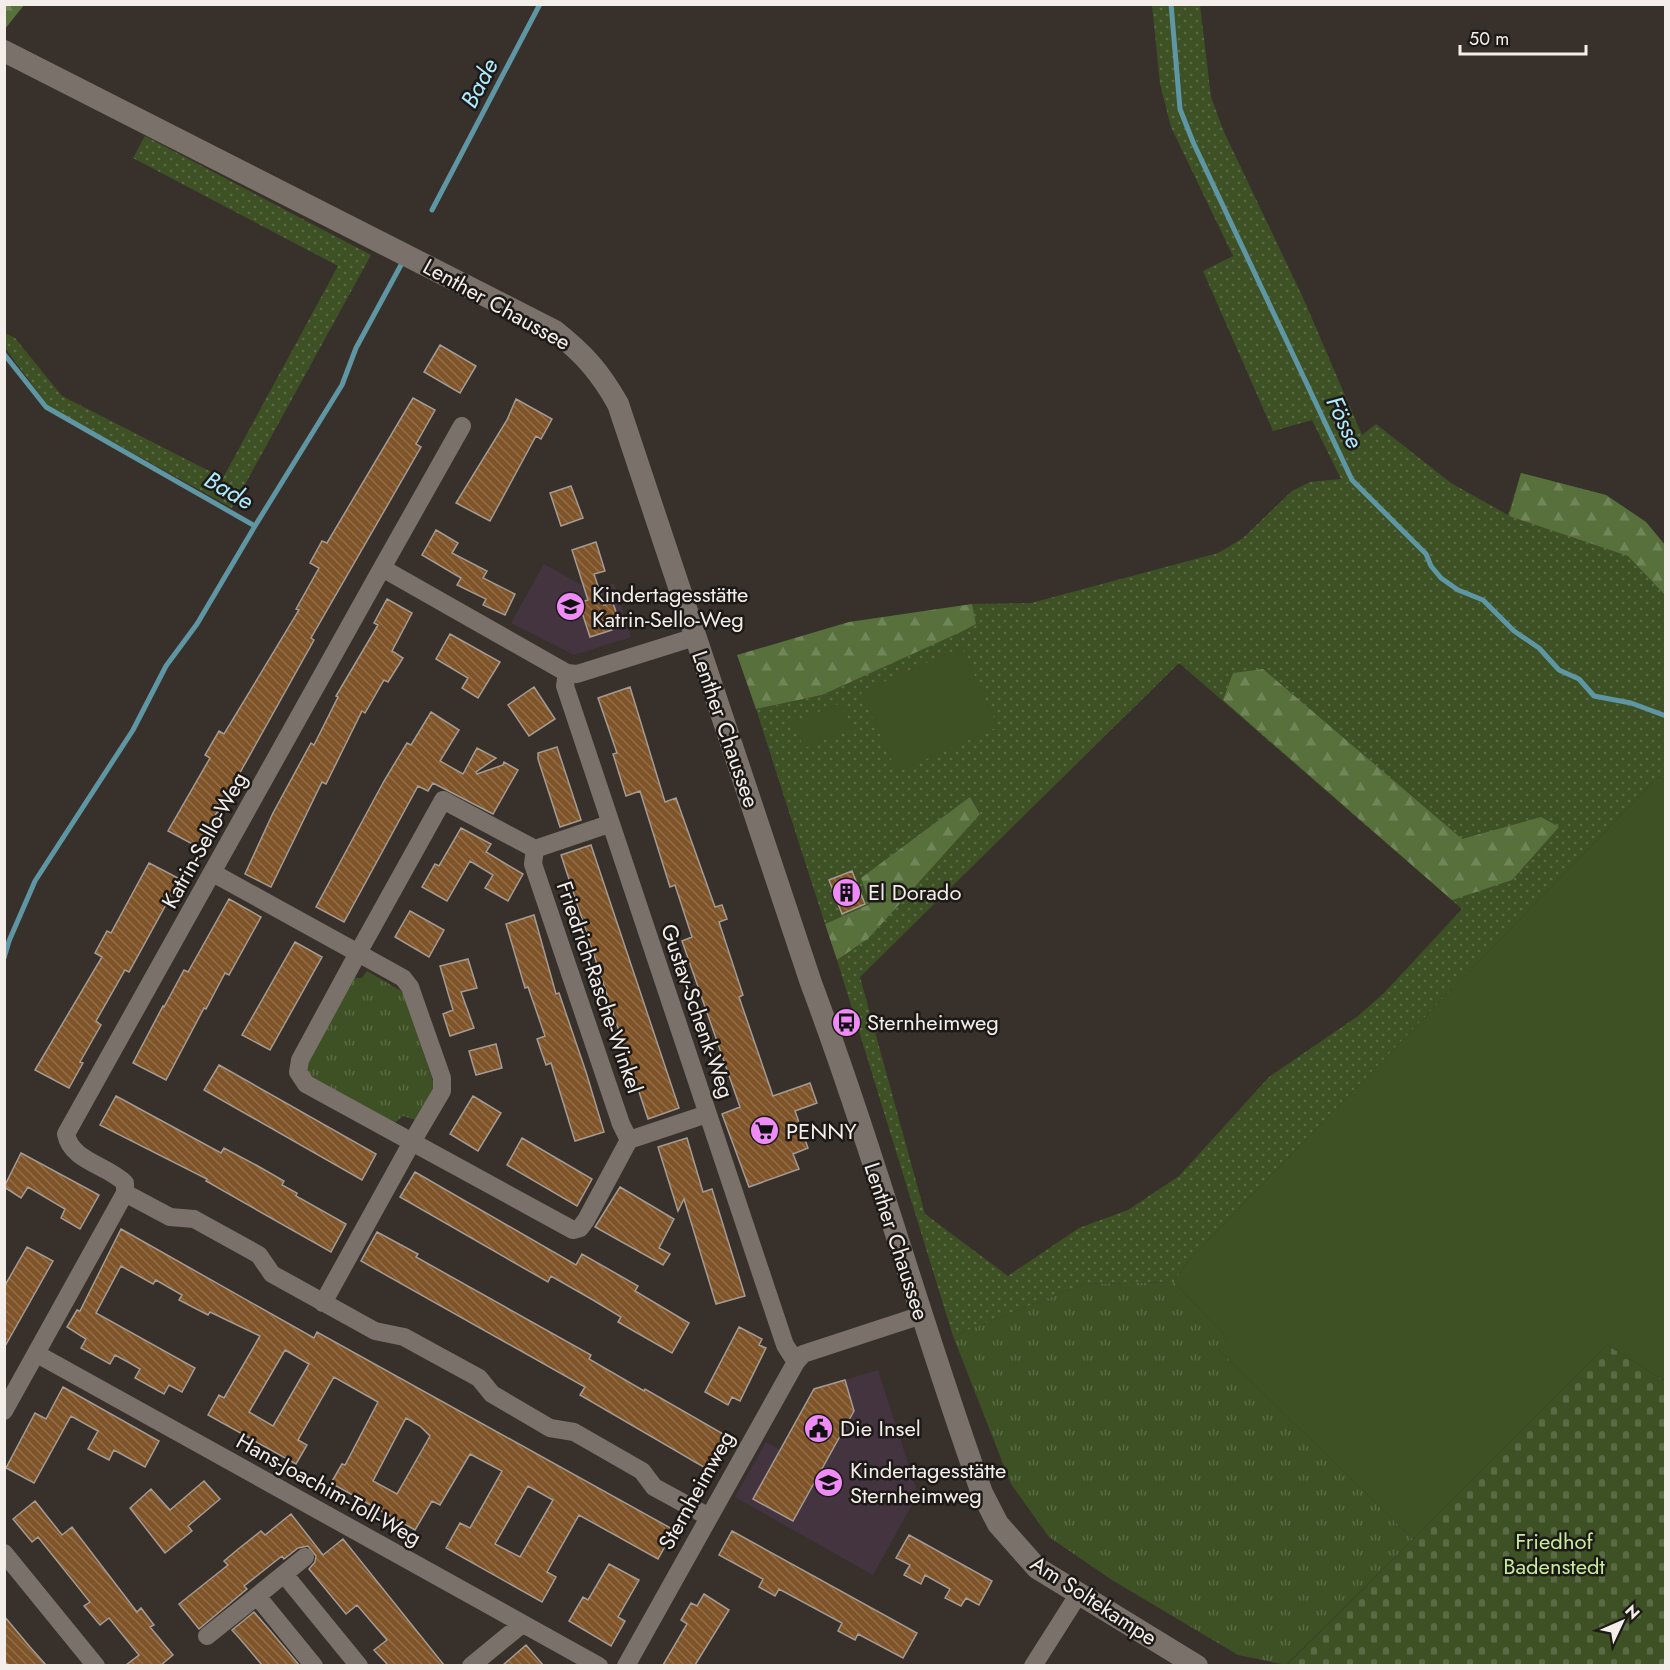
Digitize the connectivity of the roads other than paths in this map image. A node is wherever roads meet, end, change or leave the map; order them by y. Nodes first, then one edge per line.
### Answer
1 (4, 51) edge
2 (462, 426) dead end
3 (382, 568) junction
4 (695, 637) junction
5 (567, 673) junction
6 (609, 824) junction
7 (535, 849) junction
8 (213, 873) junction
9 (358, 953) junction
10 (707, 1114) junction
11 (628, 1140) junction
12 (412, 1142) junction
13 (125, 1193) junction
14 (323, 1303) junction
15 (922, 1315) junction
16 (37, 1354) junction
17 (796, 1362) junction
18 (4, 1411) edge
19 (982, 1493) joint
20 (709, 1517) junction
21 (4, 1552) edge
22 (304, 1557) dead end
23 (284, 1574) junction
24 (1078, 1595) junction
25 (257, 1596) junction
26 (522, 1624) junction
27 (207, 1636) dead end
28 (96, 1665) edge
29 (314, 1665) edge
30 (359, 1665) edge
31 (471, 1665) edge
32 (599, 1665) edge
33 (626, 1665) edge
34 (1034, 1665) edge
35 (1197, 1665) edge

1 - 4 street, Lenther Chaussee
2 - 3 street, Katrin-Sello-Weg
3 - 5 street
3 - 8 street, Katrin-Sello-Weg
4 - 5 street
4 - 15 street, Lenther Chaussee
5 - 6 street, Gustav-Schenk-Weg
6 - 7 street
6 - 10 street, Gustav-Schenk-Weg
7 - 9 street
7 - 11 street, Friedrich-Rasche-Winkel
8 - 9 street
8 - 13 street, Katrin-Sello-Weg
9 - 12 street
9 - 12 street
10 - 11 street
10 - 17 street, Gustav-Schenk-Weg
11 - 12 street
12 - 14 street
13 - 14 street
13 - 16 street
14 - 20 street
15 - 17 street
15 - 19 street, Lenther Chaussee
16 - 18 street
16 - 26 street, Hans-Joachim-Toll-Weg
17 - 20 street, Sternheimweg
19 - 24 street, Am Soltekampe
20 - 33 street, Sternheimweg
21 - 28 street
22 - 23 street
23 - 25 street
23 - 30 street
24 - 34 street
24 - 35 street, Am Soltekampe
25 - 27 street
25 - 29 street
26 - 31 street
26 - 32 street, Hans-Joachim-Toll-Weg

